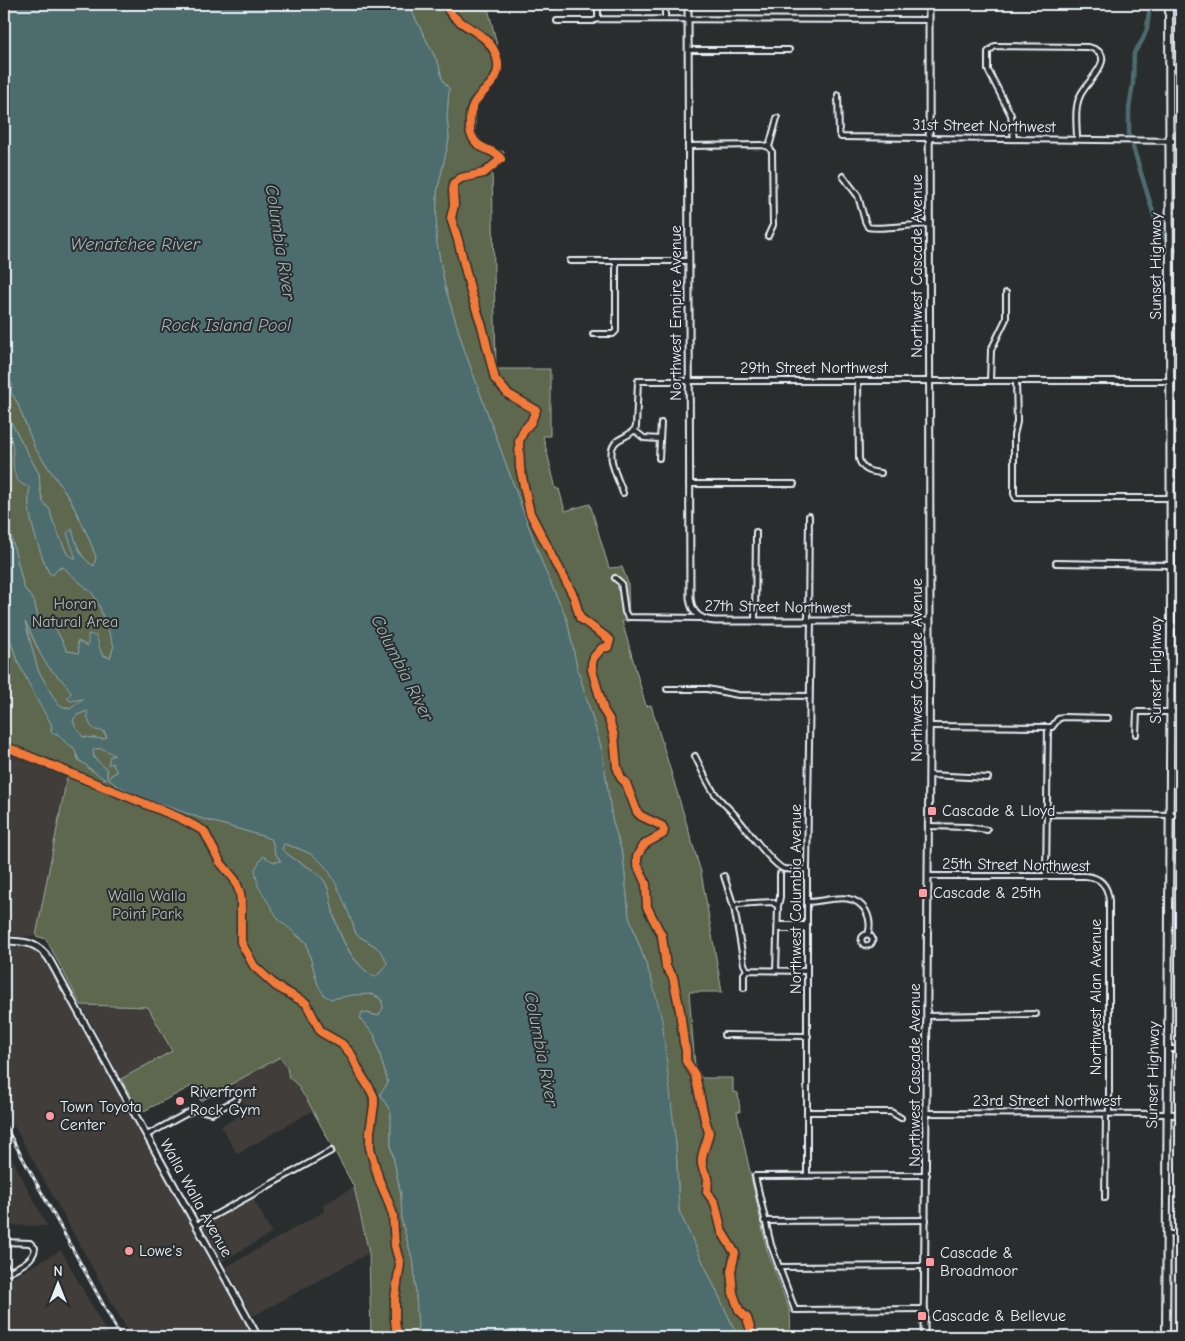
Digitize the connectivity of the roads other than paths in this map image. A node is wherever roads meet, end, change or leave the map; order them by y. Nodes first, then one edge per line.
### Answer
1 (598, 4) edge
2 (665, 4) edge
3 (688, 4) edge
4 (929, 4) edge
5 (1169, 4) edge
6 (598, 19) junction
7 (665, 19) junction
8 (688, 19) junction
9 (929, 20) junction
10 (557, 21) dead end
11 (689, 50) junction
12 (789, 50) dead end
13 (1170, 67) junction
14 (1181, 67) edge
15 (838, 95) dead end
16 (777, 118) dead end
17 (929, 138) junction
18 (1014, 139) junction
19 (1076, 140) junction
20 (1170, 141) junction
21 (1181, 141) edge
22 (688, 146) junction
23 (769, 147) junction
24 (843, 176) dead end
25 (929, 224) junction
26 (768, 236) dead end
27 (570, 261) dead end
28 (616, 261) junction
29 (688, 261) junction
30 (1006, 293) dead end
31 (1170, 325) junction
32 (1181, 325) edge
33 (593, 334) dead end
34 (930, 380) junction
35 (689, 381) junction
36 (858, 381) junction
37 (990, 381) junction
38 (1016, 381) junction
39 (1170, 381) junction
40 (1181, 381) edge
41 (661, 423) dead end
42 (634, 430) junction
43 (660, 439) junction
44 (660, 458) dead end
45 (881, 473) dead end
46 (1170, 480) junction
47 (1181, 480) edge
48 (689, 484) junction
49 (794, 484) dead end
50 (623, 493) dead end
51 (1170, 498) junction
52 (809, 516) dead end
53 (756, 532) dead end
54 (1056, 563) dead end
55 (1170, 565) junction
56 (615, 578) dead end
57 (700, 618) junction
58 (755, 621) junction
59 (810, 621) junction
60 (930, 621) junction
61 (1170, 626) junction
62 (1181, 626) edge
63 (667, 689) dead end
64 (809, 696) junction
65 (1170, 712) junction
66 (1181, 712) edge
67 (1108, 718) dead end
68 (929, 726) junction
69 (1048, 727) junction
70 (1136, 734) dead end
71 (695, 756) dead end
72 (929, 776) junction
73 (988, 778) dead end
74 (1046, 814) junction
75 (1169, 815) junction
76 (1181, 815) edge
77 (928, 826) junction
78 (988, 830) dead end
79 (807, 869) junction
80 (780, 874) dead end
81 (724, 876) dead end
82 (928, 876) junction
83 (1046, 876) junction
84 (1102, 882) joint
85 (807, 902) junction
86 (778, 906) junction
87 (734, 907) junction
88 (778, 927) junction
89 (807, 927) junction
90 (868, 934) dead end
91 (4, 941) edge
92 (747, 970) junction
93 (776, 971) junction
94 (807, 971) junction
95 (744, 988) dead end
96 (1036, 1014) dead end
97 (927, 1016) junction
98 (724, 1035) dead end
99 (808, 1036) junction
100 (1168, 1049) junction
101 (1181, 1049) edge
102 (237, 1100) dead end
103 (807, 1112) junction
104 (927, 1114) junction
105 (1107, 1114) junction
106 (1166, 1114) junction
107 (1181, 1115) edge
108 (901, 1118) dead end
109 (147, 1135) junction
110 (331, 1151) dead end
111 (927, 1175) junction
112 (807, 1176) junction
113 (1105, 1198) dead end
114 (926, 1220) junction
115 (764, 1221) junction
116 (196, 1225) junction
117 (1166, 1234) junction
118 (1181, 1234) edge
119 (4, 1242) edge
120 (4, 1263) edge
121 (926, 1266) junction
122 (778, 1267) junction
123 (6, 1273) edge
124 (925, 1309) junction
125 (258, 1337) edge
126 (924, 1337) edge
127 (1166, 1337) edge

1 - 6 street
2 - 7 street
3 - 8 street, Northwest Empire Avenue
4 - 9 street, Northwest Cascade Avenue
5 - 13 highway, Sunset Highway
6 - 7 street
6 - 10 street
7 - 8 street
8 - 9 street
8 - 11 street, Northwest Empire Avenue
9 - 17 street, Northwest Cascade Avenue
11 - 12 street
11 - 22 street, Northwest Empire Avenue
13 - 14 street
13 - 20 highway, Sunset Highway
15 - 17 street, 31st Street Northwest
16 - 23 street
17 - 18 street, 31st Street Northwest
17 - 25 street, Northwest Cascade Avenue
18 - 19 street, 31st Street Northwest
18 - 19 street
19 - 20 street, 31st Street Northwest
20 - 21 street, 31st Street Northwest
20 - 31 highway, Sunset Highway
22 - 23 street
22 - 29 street, Northwest Empire Avenue
23 - 26 street
24 - 25 street
25 - 34 street, Northwest Cascade Avenue
27 - 28 street
28 - 29 street
28 - 33 street
29 - 35 street, Northwest Empire Avenue
30 - 37 street
31 - 32 street
31 - 39 highway, Sunset Highway
34 - 36 street, 29th Street Northwest
34 - 37 street, 29th Street Northwest
34 - 60 street, Northwest Cascade Avenue
35 - 36 street, 29th Street Northwest
35 - 42 street, 29th Street Northwest
35 - 48 street, Northwest Empire Avenue
36 - 45 street
37 - 38 street, 29th Street Northwest
38 - 39 street, 29th Street Northwest
38 - 51 street
39 - 40 street, 29th Street Northwest
39 - 46 highway, Sunset Highway
41 - 43 street
42 - 43 street
42 - 50 street
43 - 44 street
46 - 47 street
46 - 51 highway, Sunset Highway
48 - 49 street
48 - 57 street, Northwest Empire Avenue
51 - 55 highway, Sunset Highway
52 - 59 street, Northwest Columbia Avenue
53 - 58 street
54 - 55 street
55 - 61 highway, Sunset Highway
56 - 57 street, 27th Street Northwest
57 - 58 street, 27th Street Northwest
58 - 59 street, 27th Street Northwest
59 - 60 street, 27th Street Northwest
59 - 64 street, Northwest Columbia Avenue
60 - 68 street, Northwest Cascade Avenue
61 - 62 street
61 - 65 highway, Sunset Highway
63 - 64 street
64 - 79 street, Northwest Columbia Avenue
65 - 66 street
65 - 70 street
65 - 75 highway, Sunset Highway
67 - 69 street
68 - 69 street
68 - 72 street, Northwest Cascade Avenue
69 - 74 street
71 - 79 street
72 - 73 street
72 - 77 street, Northwest Cascade Avenue
74 - 75 street
74 - 83 street
75 - 76 street
75 - 100 highway, Sunset Highway
77 - 78 street
77 - 82 street, Northwest Cascade Avenue
79 - 85 street, Northwest Columbia Avenue
80 - 86 street
81 - 87 street
82 - 83 street, 25th Street Northwest
82 - 97 street, Northwest Cascade Avenue
83 - 84 street, 25th Street Northwest
84 - 105 street, Northwest Alan Avenue
85 - 89 street, Northwest Columbia Avenue
85 - 90 street
86 - 87 street
86 - 88 street
87 - 92 street
88 - 89 street
88 - 93 street
89 - 94 street, Northwest Columbia Avenue
91 - 109 street, Walla Walla Avenue
92 - 93 street
92 - 95 street
93 - 94 street
94 - 99 street, Northwest Columbia Avenue
96 - 97 street
97 - 104 street, Northwest Cascade Avenue
98 - 99 street
99 - 103 street, Northwest Columbia Avenue
100 - 101 street
100 - 106 highway, Sunset Highway
102 - 109 street
103 - 108 street
103 - 112 street, Northwest Columbia Avenue
104 - 105 street, 23rd Street Northwest
104 - 111 street, Northwest Cascade Avenue
105 - 106 street, 23rd Street Northwest
105 - 113 street, Northwest Alan Avenue
106 - 107 street
106 - 117 highway, Sunset Highway
109 - 116 street, Walla Walla Avenue
110 - 116 street
111 - 112 street
111 - 114 street, Northwest Cascade Avenue
112 - 115 street
114 - 115 street
114 - 121 street, Northwest Cascade Avenue
115 - 122 street
116 - 125 street, Walla Walla Avenue
117 - 118 street
117 - 127 highway, Sunset Highway
119 - 123 street
120 - 123 street
121 - 122 street
121 - 124 street, Northwest Cascade Avenue
122 - 124 street
124 - 126 street, Northwest Cascade Avenue

